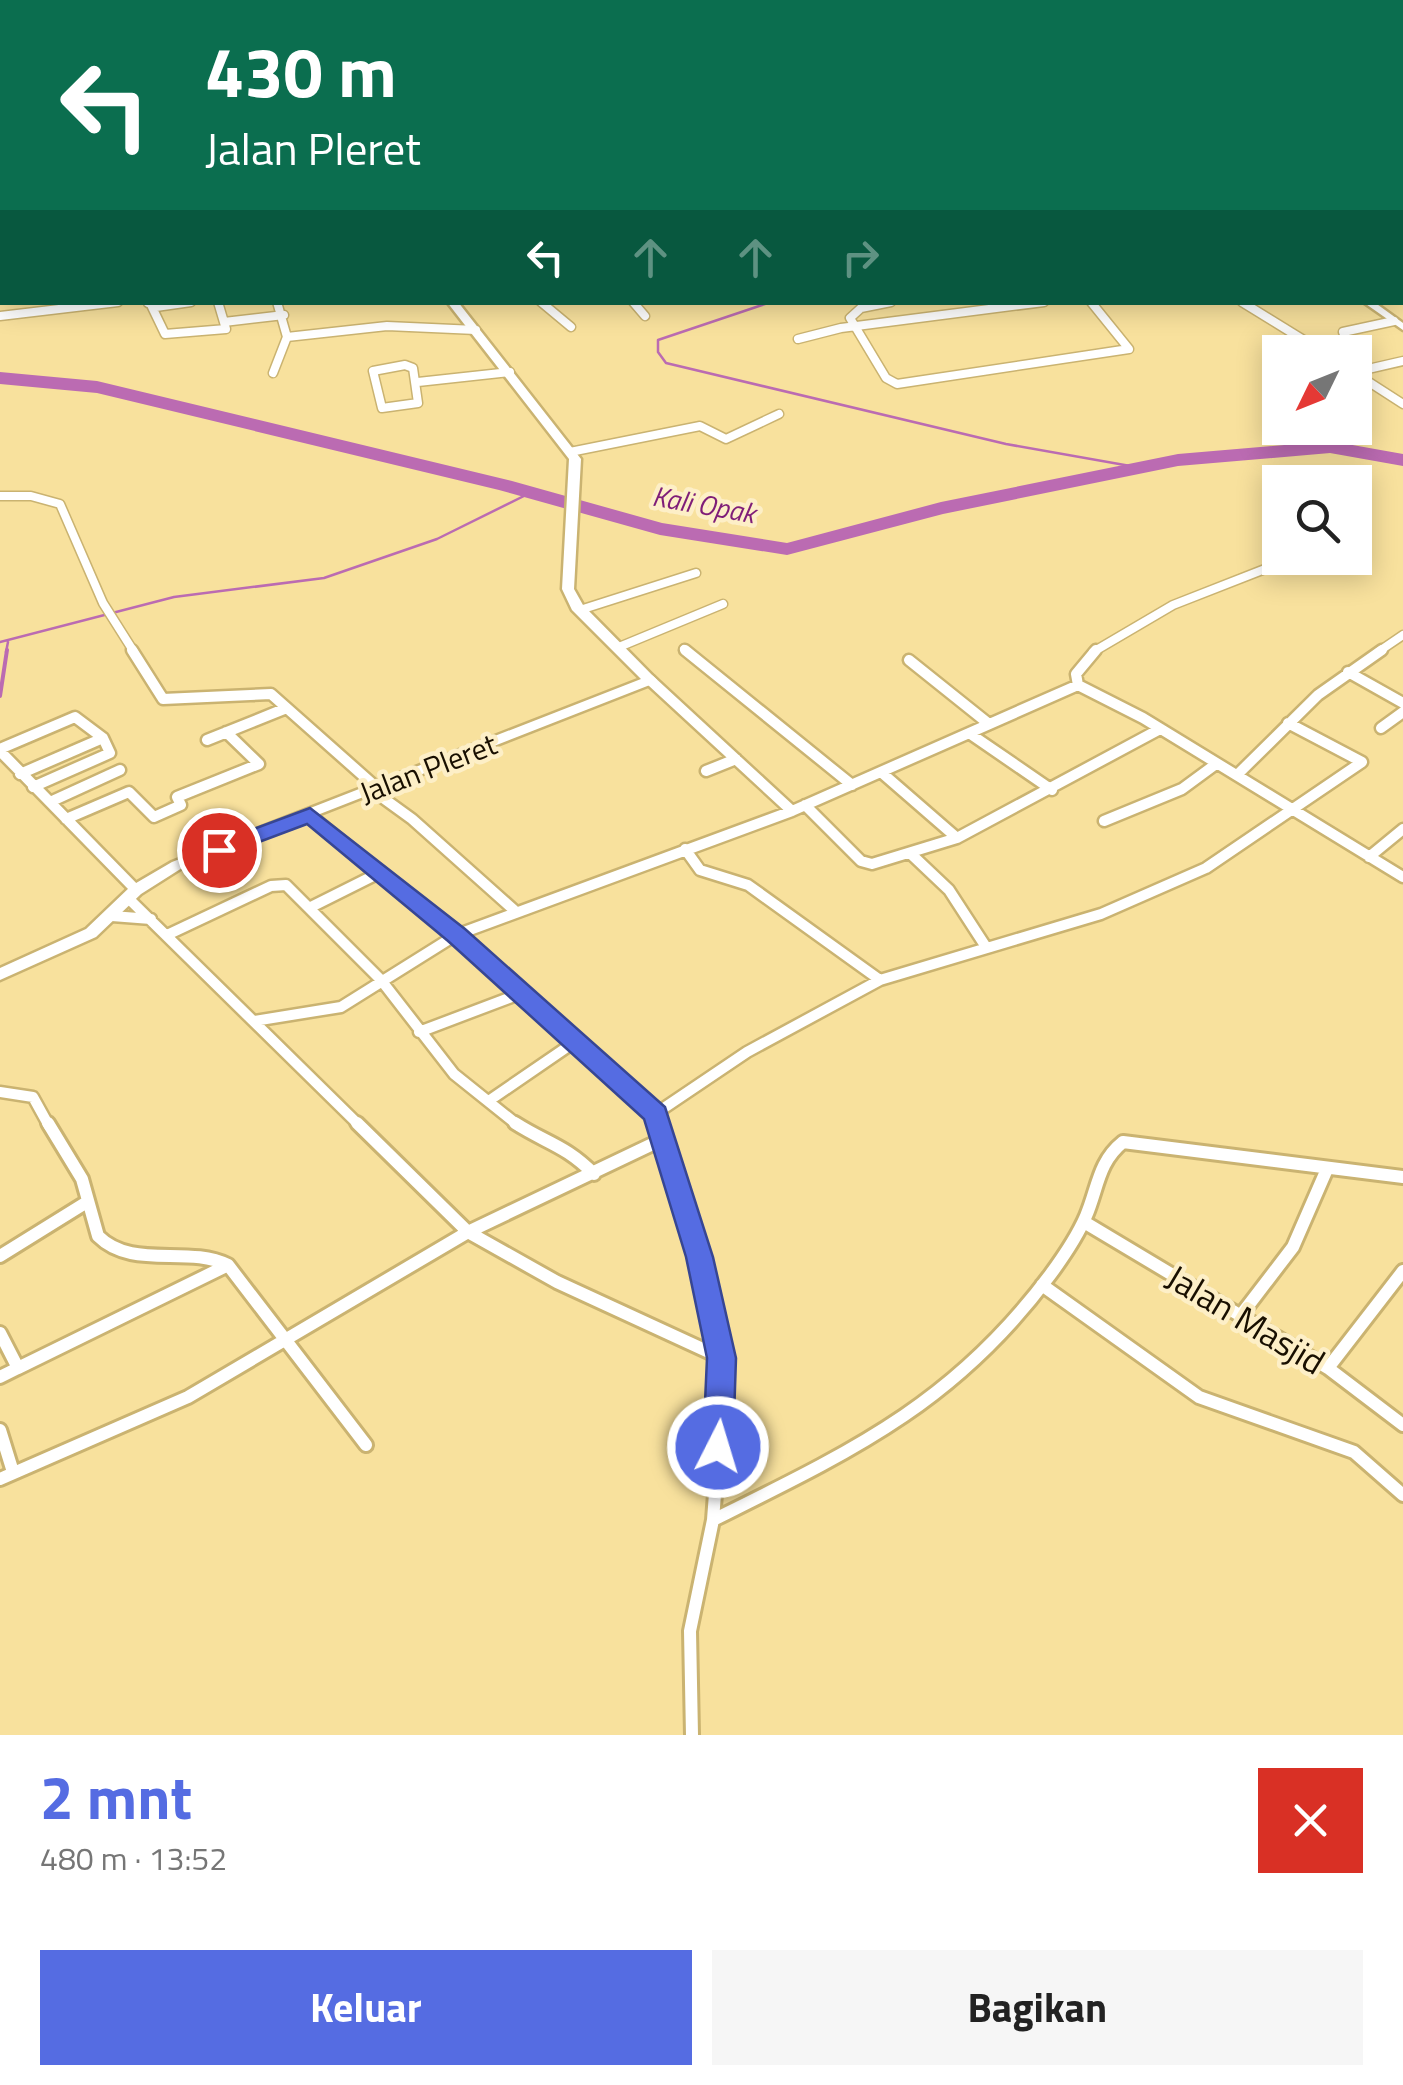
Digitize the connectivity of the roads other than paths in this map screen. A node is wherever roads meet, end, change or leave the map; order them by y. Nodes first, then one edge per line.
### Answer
1 (14, 305) edge
2 (95, 305) edge
3 (151, 305) edge
4 (219, 305) edge
5 (279, 305) edge
6 (455, 305) edge
7 (545, 305) edge
8 (635, 305) edge
9 (879, 305) edge
10 (1020, 305) edge
11 (1093, 305) edge
12 (1247, 305) edge
13 (1372, 305) edge
14 (284, 315) junction
15 (0, 316) edge
16 (11, 316) junction
17 (645, 316) dead end
18 (224, 322) junction
19 (1399, 324) edge
20 (570, 326) dead end
21 (854, 326) junction
22 (476, 330) junction
23 (1344, 332) dead end
24 (1295, 335) edge
25 (288, 337) junction
26 (798, 338) dead end
27 (1403, 361) edge
28 (1372, 368) edge
29 (273, 372) dead end
30 (510, 372) junction
31 (418, 382) junction
32 (1372, 383) edge
33 (1403, 404) edge
34 (779, 414) dead end
35 (570, 452) junction
36 (0, 496) edge
37 (1262, 571) edge
38 (696, 572) dead end
39 (724, 604) dead end
40 (580, 610) junction
41 (1403, 636) edge
42 (619, 647) junction
43 (684, 649) dead end
44 (909, 660) dead end
45 (1348, 672) junction
46 (650, 680) junction
47 (1078, 685) junction
48 (1403, 703) edge
49 (284, 709) junction
50 (1403, 712) edge
51 (1288, 723) junction
52 (989, 724) junction
53 (1381, 728) dead end
54 (1160, 729) junction
55 (226, 732) junction
56 (969, 733) junction
57 (103, 738) junction
58 (206, 740) dead end
59 (0, 750) edge
60 (736, 759) junction
61 (1216, 764) junction
62 (120, 770) dead end
63 (706, 772) dead end
64 (881, 772) junction
65 (20, 774) junction
66 (1237, 775) junction
67 (852, 785) junction
68 (32, 787) junction
69 (374, 789) junction
70 (1052, 790) junction
71 (50, 802) junction
72 (805, 805) junction
73 (1293, 810) junction
74 (792, 811) junction
75 (310, 815) junction
76 (66, 819) junction
77 (1104, 821) dead end
78 (1403, 829) edge
79 (957, 838) junction
80 (685, 849) junction
81 (911, 854) junction
82 (1369, 857) junction
83 (381, 872) junction
84 (1403, 878) edge
85 (133, 894) junction
86 (309, 908) junction
87 (514, 910) junction
88 (112, 916) junction
89 (152, 919) junction
90 (167, 935) junction
91 (456, 935) junction
92 (986, 947) junction
93 (0, 974) edge
94 (381, 980) junction
95 (880, 980) junction
96 (522, 994) junction
97 (254, 1020) junction
98 (419, 1032) junction
99 (576, 1041) junction
100 (0, 1092) edge
101 (490, 1100) junction
102 (656, 1114) junction
103 (661, 1140) junction
104 (1327, 1169) junction
105 (594, 1174) junction
106 (1403, 1177) edge
107 (86, 1202) junction
108 (1084, 1222) junction
109 (468, 1232) junction
110 (0, 1256) edge
111 (228, 1265) junction
112 (1403, 1271) edge
113 (1042, 1285) junction
114 (1241, 1315) junction
115 (0, 1333) edge
116 (286, 1340) junction
117 (722, 1358) junction
118 (18, 1368) junction
119 (1328, 1368) junction
120 (0, 1377) edge
121 (1403, 1425) edge
122 (0, 1430) edge
123 (366, 1445) dead end
124 (7, 1476) edge
125 (1403, 1495) edge
126 (713, 1520) junction
127 (692, 1735) edge

1 - 16 street
2 - 16 street
3 - 18 street
4 - 18 street
5 - 14 street
6 - 22 main road
7 - 20 street
8 - 17 street
9 - 21 street
10 - 21 street
11 - 21 street
12 - 24 street
13 - 19 street
14 - 18 street
14 - 25 street
15 - 16 street
19 - 23 street
21 - 26 street
22 - 25 street
22 - 30 main road
25 - 29 street
27 - 28 street
30 - 31 street
30 - 35 main road
31 - 31 street
32 - 33 street
34 - 35 street
35 - 40 main road
36 - 49 street
37 - 47 street
38 - 40 street
39 - 42 street
40 - 42 main road
41 - 45 street
42 - 46 main road
43 - 67 street
44 - 52 street
45 - 48 street
45 - 51 street
46 - 60 street
46 - 69 main road, Jalan Pleret
47 - 52 street
47 - 54 street
49 - 55 street
49 - 69 street
50 - 53 street
51 - 66 street
51 - 73 street
52 - 56 street
54 - 61 street
54 - 70 street
55 - 58 street
55 - 76 street
56 - 64 street
56 - 70 street
57 - 59 street
57 - 65 street
57 - 68 street
59 - 65 street
60 - 63 street
60 - 74 street
61 - 66 street
61 - 77 street
62 - 71 street
64 - 67 street
64 - 79 street
65 - 68 street
66 - 73 street
67 - 72 street
68 - 71 street
69 - 75 main road, Jalan Pleret
69 - 87 street
70 - 79 street
71 - 76 street
72 - 74 street
72 - 81 street
73 - 82 street
73 - 92 street
74 - 80 street
75 - 83 street
75 - 85 main road, Jalan Pleret
76 - 85 street
78 - 82 street
79 - 81 street
80 - 87 street
80 - 95 street
81 - 92 street
82 - 84 street
83 - 86 street
83 - 91 street
85 - 88 main road, Jalan Pleret
85 - 89 street
86 - 90 street
86 - 94 street
87 - 91 street
88 - 89 street
88 - 93 main road, Jalan Pleret
89 - 90 street
90 - 97 street
91 - 94 street
91 - 96 street
92 - 95 street
94 - 97 street
94 - 98 street
95 - 102 street
96 - 98 street
96 - 99 street
97 - 109 street
98 - 101 street
99 - 101 street
99 - 102 street
100 - 107 street
101 - 105 street
102 - 103 street
103 - 105 street
103 - 117 street
104 - 106 street
104 - 108 street
104 - 114 street
105 - 109 street
107 - 110 street
107 - 111 street
108 - 113 street
108 - 114 street, Jalan Masjid
109 - 116 street
109 - 117 street
111 - 116 street
111 - 118 street
112 - 119 street
113 - 125 street
113 - 126 street
114 - 119 street, Jalan Masjid
115 - 118 street
116 - 123 street
116 - 124 street
117 - 126 street
118 - 120 street
119 - 121 street, Jalan Masjid
122 - 124 street
126 - 127 street

